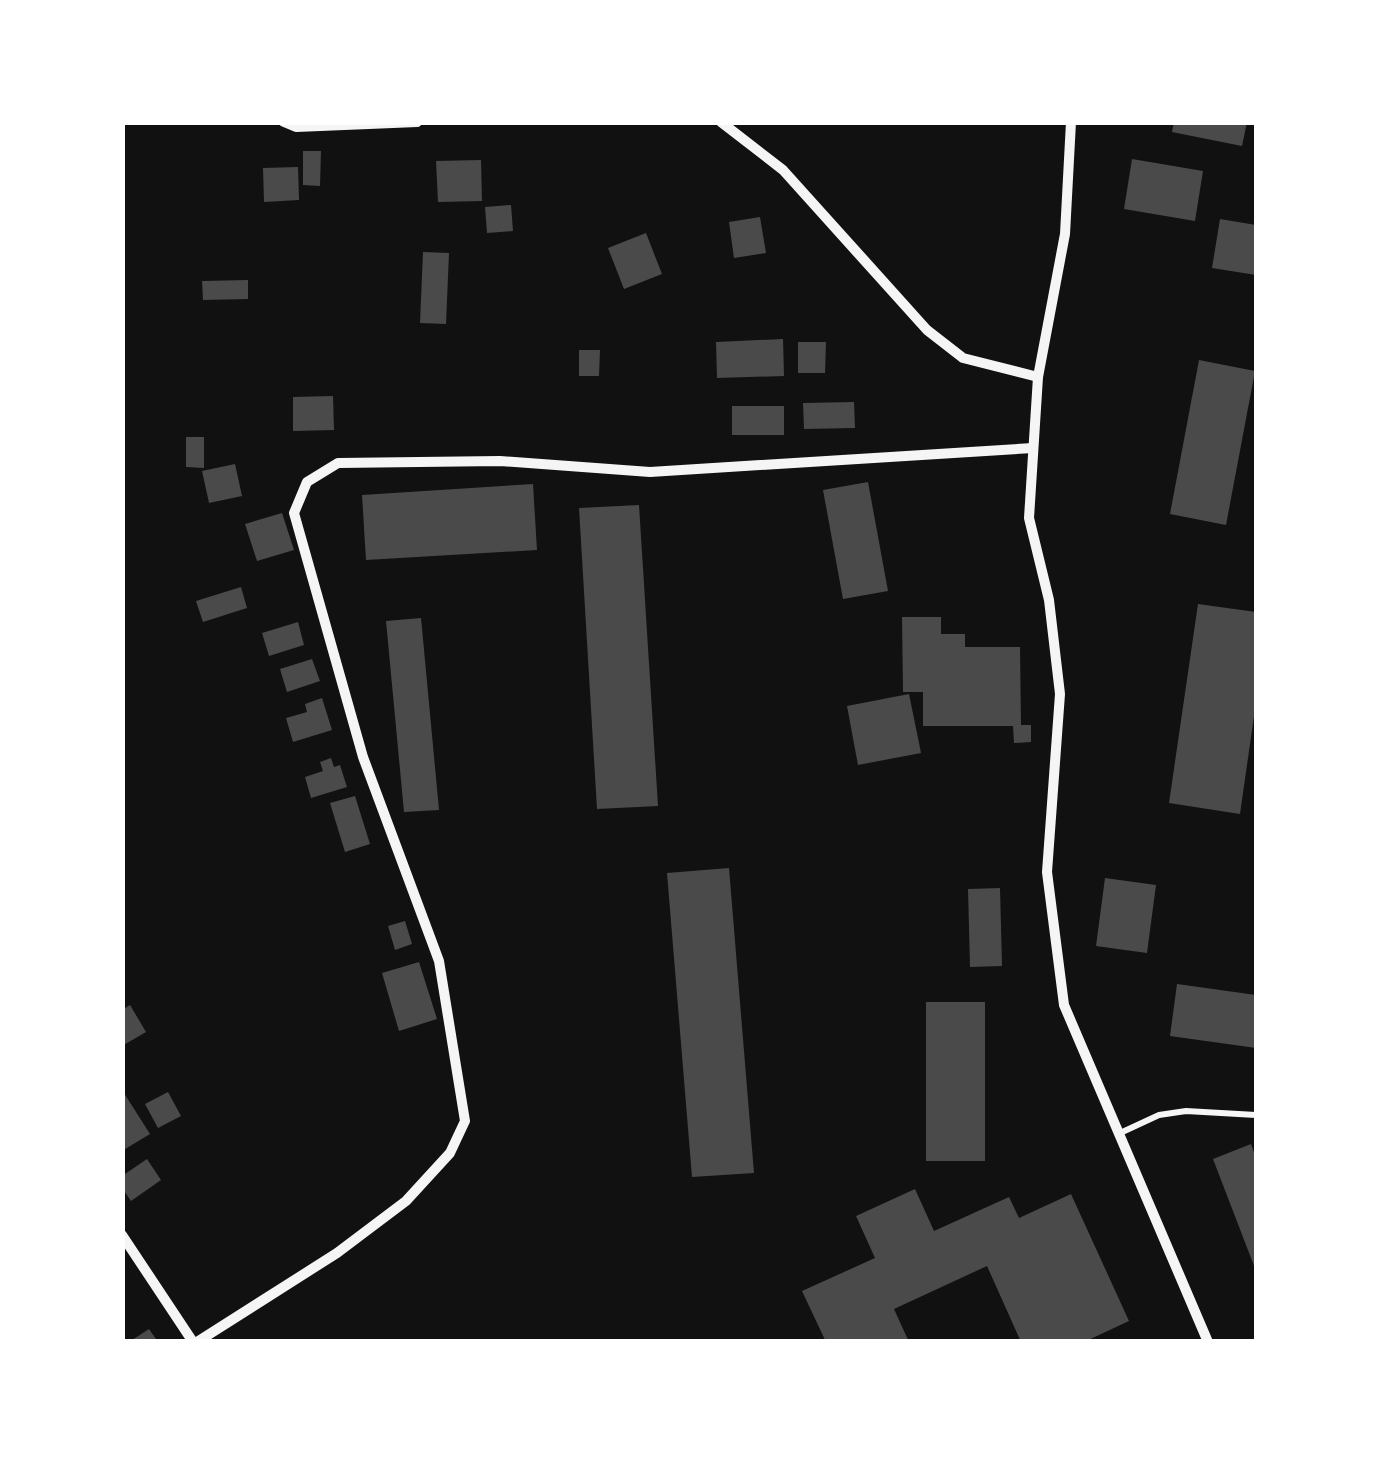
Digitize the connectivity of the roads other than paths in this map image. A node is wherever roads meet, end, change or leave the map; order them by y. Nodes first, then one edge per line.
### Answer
1 (284, 122) edge
2 (417, 122) edge
3 (721, 122) edge
4 (1072, 122) edge
5 (1038, 378) junction
6 (1033, 448) junction
7 (1256, 1115) edge
8 (1116, 1134) junction
9 (122, 1235) edge
10 (195, 1342) edge
11 (1208, 1342) edge

1 - 2 street
3 - 5 street
4 - 5 street
5 - 6 street
6 - 8 street
6 - 10 street
7 - 8 lane
8 - 11 street
9 - 10 street

